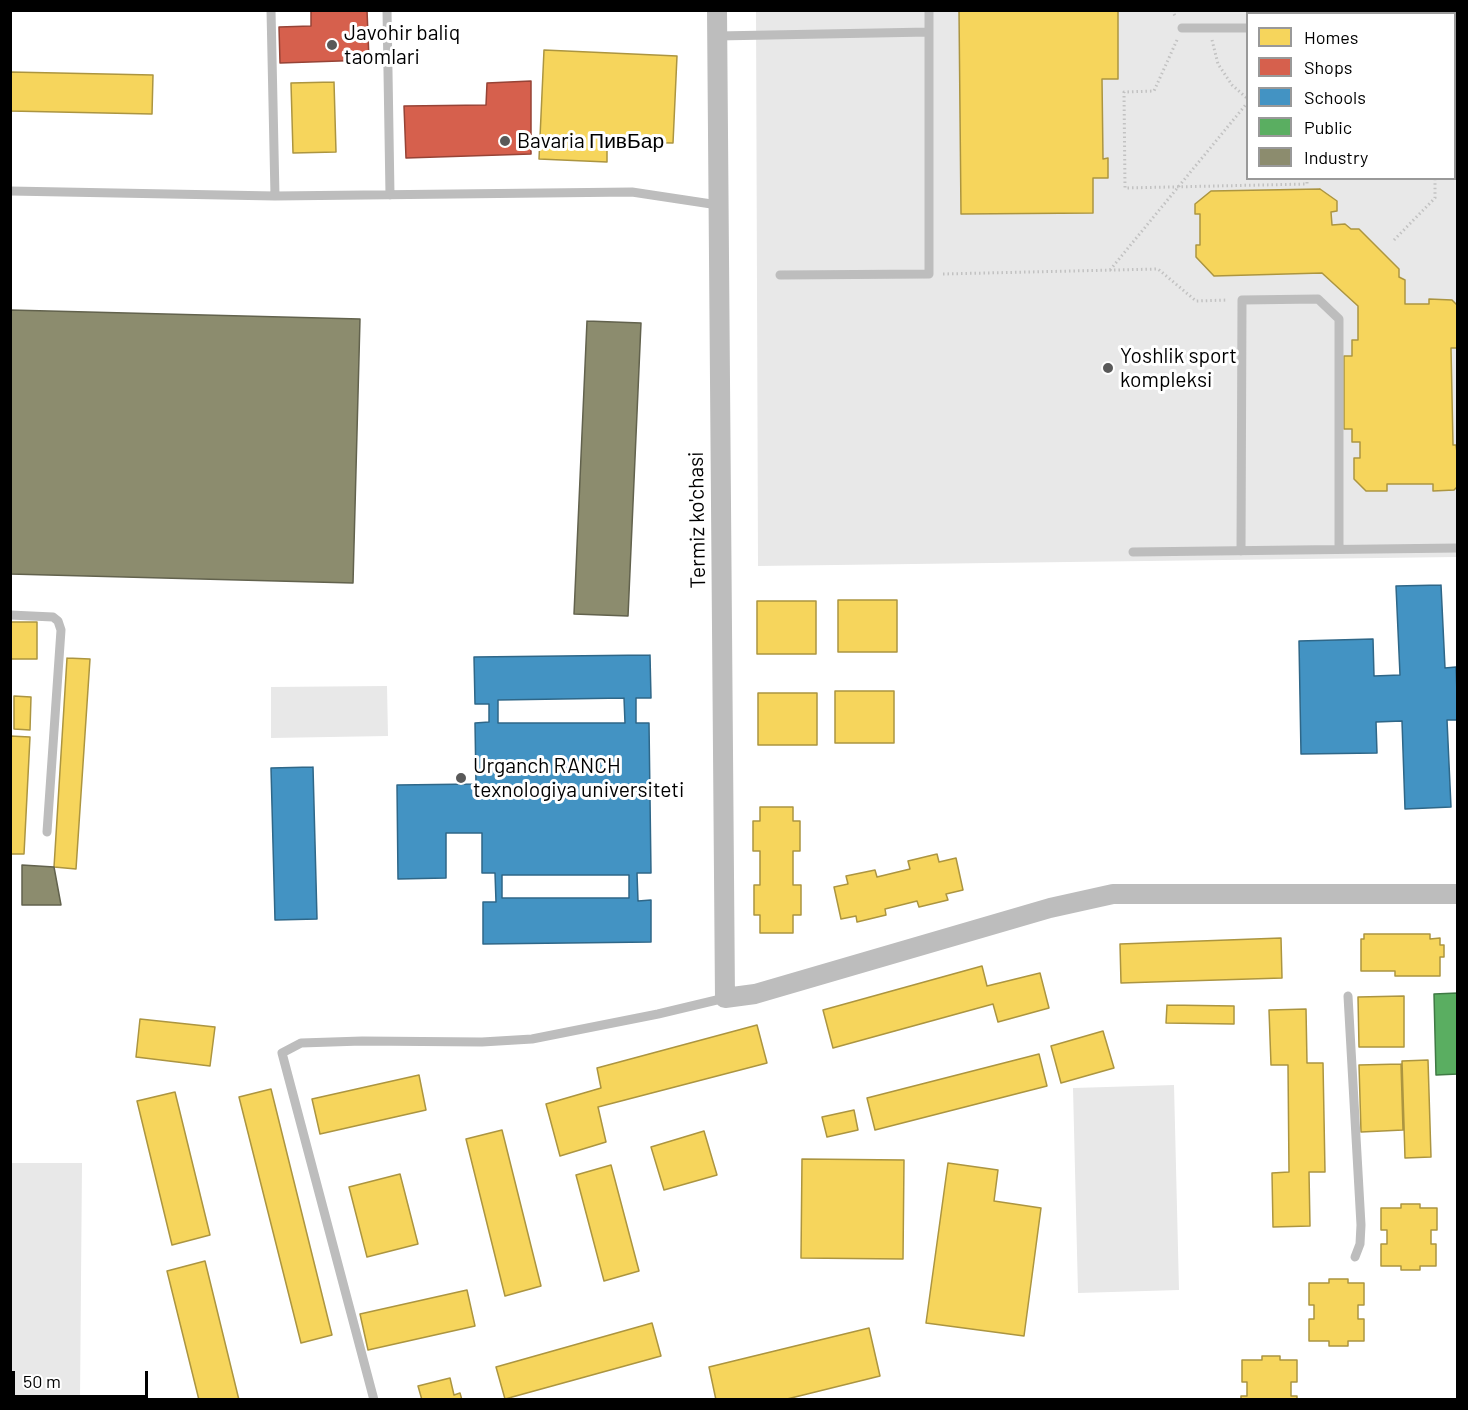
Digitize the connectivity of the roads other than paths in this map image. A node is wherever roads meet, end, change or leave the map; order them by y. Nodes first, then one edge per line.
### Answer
1 (271, 10) edge
2 (387, 10) edge
3 (717, 10) edge
4 (929, 10) edge
5 (1182, 28) road end
6 (1246, 28) edge
7 (929, 32) junction
8 (717, 36) junction
9 (10, 191) edge
10 (390, 195) junction
11 (274, 196) junction
12 (718, 205) junction
13 (780, 275) dead end
14 (1458, 548) edge
15 (1339, 549) junction
16 (1241, 551) junction
17 (1133, 552) dead end
18 (10, 615) edge
19 (47, 832) dead end
20 (1458, 894) edge
21 (1348, 996) dead end
22 (725, 998) junction
23 (1355, 1257) dead end
24 (374, 1400) edge

1 - 11 lane
2 - 10 lane
3 - 8 street, Termiz ko'chasi
4 - 7 lane
5 - 6 lane
7 - 8 lane
7 - 13 lane
8 - 12 street, Termiz ko'chasi
9 - 11 lane
10 - 11 lane
10 - 12 lane
12 - 22 street, Termiz ko'chasi
14 - 15 lane
15 - 16 lane
15 - 16 lane
16 - 17 lane
18 - 19 lane
20 - 22 street
21 - 23 lane
22 - 24 lane

